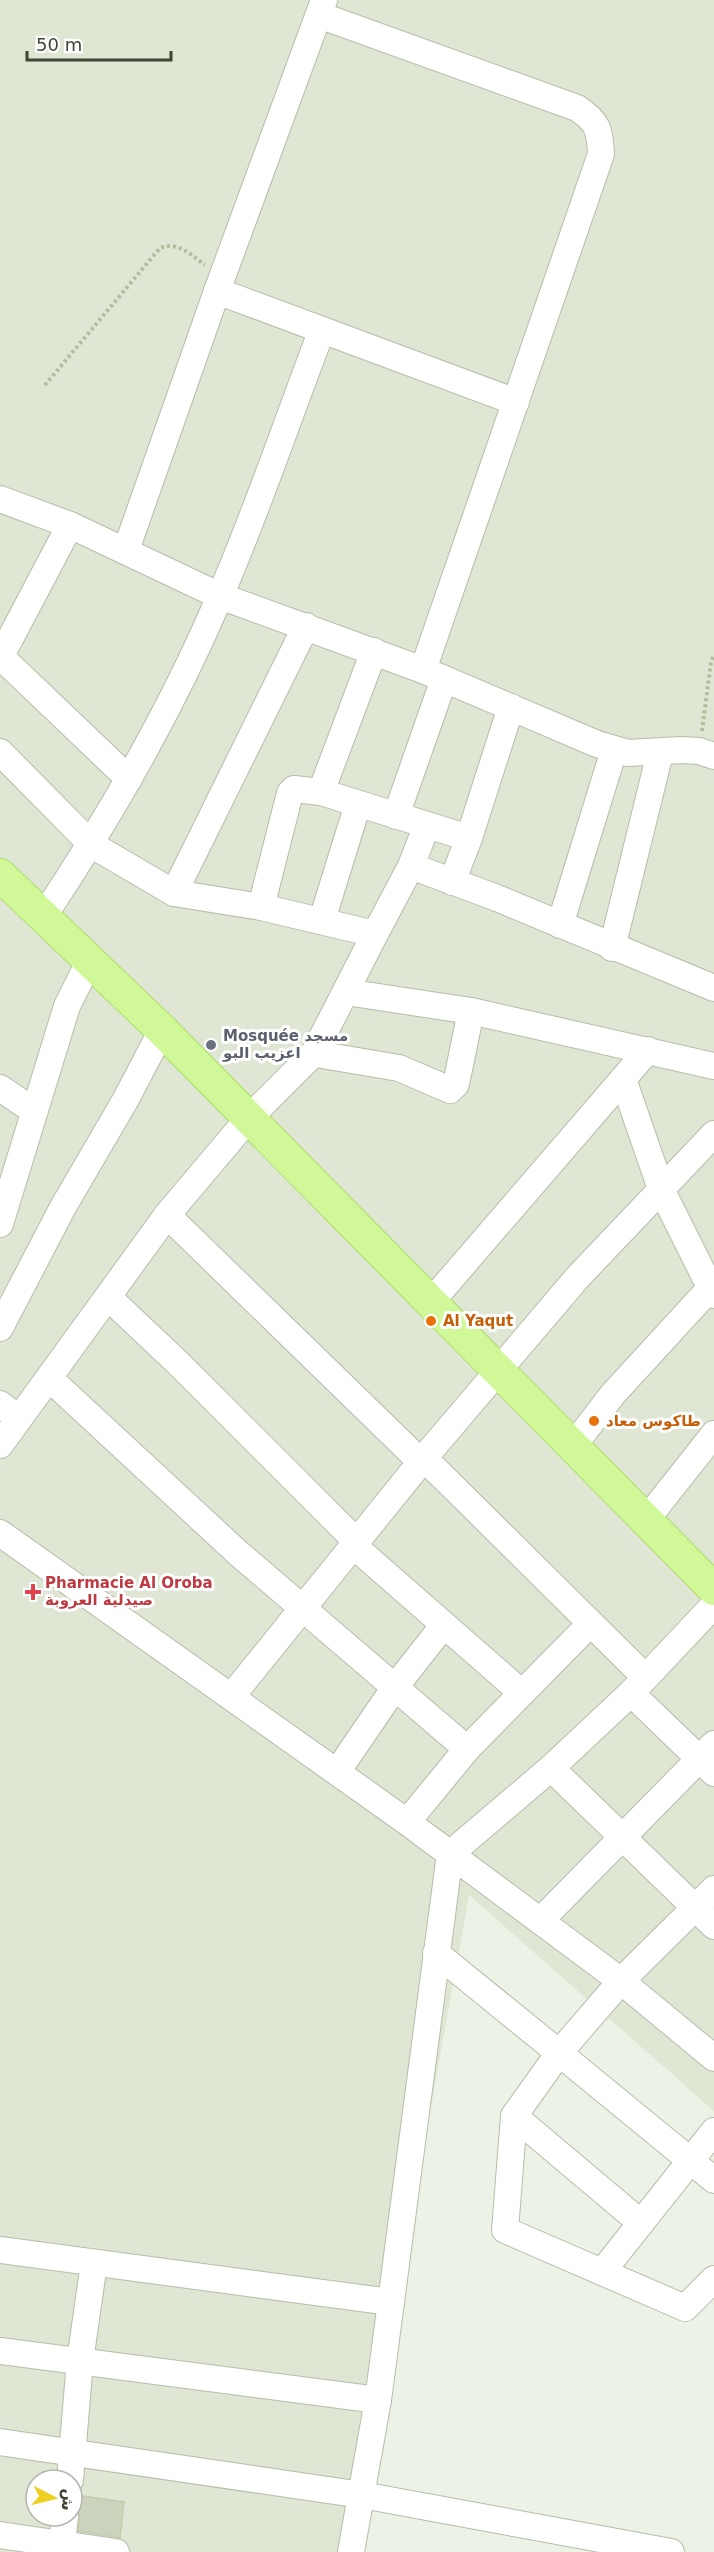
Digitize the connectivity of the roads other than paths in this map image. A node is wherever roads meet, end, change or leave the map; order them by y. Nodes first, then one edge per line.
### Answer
1 (321, 8) edge
2 (220, 284) junction
3 (322, 330) junction
4 (516, 402) junction
5 (0, 499) edge
6 (70, 525) junction
7 (126, 550) junction
8 (220, 596) junction
9 (306, 626) junction
10 (374, 651) junction
11 (0, 656) edge
12 (433, 674) junction
13 (511, 707) junction
14 (614, 750) junction
15 (0, 752) edge
16 (660, 753) junction
17 (707, 753) edge
18 (129, 779) junction
19 (321, 792) junction
20 (358, 804) junction
21 (396, 816) junction
22 (427, 825) junction
23 (469, 838) junction
24 (92, 845) junction
25 (411, 866) junction
26 (0, 876) edge
27 (452, 882) junction
28 (174, 893) junction
29 (261, 907) junction
30 (43, 917) junction
31 (322, 920) junction
32 (560, 925) junction
33 (375, 934) junction
34 (612, 948) junction
35 (89, 962) junction
36 (714, 988) edge
37 (346, 992) junction
38 (471, 1011) junction
39 (162, 1030) junction
40 (648, 1050) junction
41 (322, 1055) dead end
42 (714, 1066) edge
43 (624, 1079) junction
44 (0, 1088) edge
45 (34, 1111) junction
46 (248, 1119) junction
47 (710, 1145) edge
48 (661, 1189) junction
49 (167, 1215) junction
50 (0, 1224) edge
51 (713, 1289) edge
52 (108, 1298) junction
53 (430, 1303) junction
54 (0, 1328) edge
55 (498, 1370) junction
56 (50, 1377) junction
57 (10, 1411) edge
58 (714, 1434) edge
59 (0, 1445) edge
60 (573, 1446) junction
61 (422, 1460) junction
62 (646, 1520) junction
63 (0, 1533) edge
64 (355, 1544) junction
65 (711, 1585) edge
66 (303, 1608) junction
67 (590, 1624) junction
68 (443, 1626) junction
69 (638, 1685) junction
70 (395, 1687) junction
71 (522, 1693) junction
72 (231, 1697) junction
73 (467, 1749) junction
74 (709, 1758) edge
75 (551, 1768) junction
76 (337, 1772) junction
77 (407, 1822) junction
78 (624, 1836) junction
79 (450, 1854) junction
80 (705, 1898) edge
81 (540, 1921) junction
82 (714, 1926) edge
83 (436, 1953) junction
84 (621, 1981) junction
85 (712, 2052) edge
86 (560, 2053) junction
87 (514, 2116) junction
88 (714, 2131) edge
89 (690, 2161) junction
90 (714, 2180) edge
91 (641, 2223) junction
92 (0, 2250) edge
93 (94, 2263) junction
94 (602, 2272) junction
95 (714, 2278) edge
96 (391, 2302) junction
97 (0, 2351) edge
98 (80, 2361) junction
99 (378, 2400) junction
100 (0, 2442) edge
101 (74, 2452) junction
102 (72, 2468) edge
103 (362, 2495) junction
104 (64, 2528) edge
105 (0, 2535) edge
106 (564, 2542) edge
107 (61, 2548) edge
108 (116, 2552) edge
109 (351, 2552) edge
110 (670, 2552) edge

1 - 2 street
1 - 4 street
2 - 3 street
2 - 7 street
3 - 4 street
3 - 8 street
4 - 12 street
5 - 6 street
6 - 7 street
6 - 11 street
7 - 8 street
8 - 9 street
8 - 18 street
9 - 10 street
9 - 28 street
10 - 12 street
10 - 19 street
11 - 18 street
12 - 13 street
12 - 21 street
13 - 14 street
13 - 23 street
14 - 16 street
14 - 32 street
15 - 24 street
16 - 17 street
16 - 34 street
18 - 24 street
19 - 20 street
19 - 29 street
20 - 21 street
20 - 31 street
21 - 22 street
22 - 23 street
22 - 25 street
23 - 27 street
24 - 28 street
24 - 30 street
25 - 27 street
25 - 33 street
26 - 30 main road
27 - 32 street
28 - 29 street
29 - 31 street
30 - 35 main road
31 - 33 street
32 - 34 street
33 - 37 street
34 - 36 street
35 - 39 main road
35 - 45 street
37 - 38 street
37 - 46 street
38 - 40 street
38 - 41 street
39 - 46 main road
39 - 54 street
40 - 42 street
40 - 43 street
43 - 48 street
43 - 53 street
44 - 45 street
45 - 50 street
46 - 49 street
46 - 53 main road
47 - 48 street
48 - 51 street
48 - 55 street
49 - 52 street
49 - 61 street
51 - 60 street
52 - 56 street
52 - 64 street
53 - 55 main road
55 - 60 main road
55 - 61 street
56 - 57 street
56 - 66 street
57 - 59 street
58 - 62 street
60 - 62 main road
61 - 64 street
61 - 67 street
62 - 65 main road
63 - 72 street
64 - 66 street
64 - 68 street
65 - 69 street
66 - 70 street
66 - 72 street
67 - 69 street
67 - 71 street
68 - 70 street
68 - 71 street
69 - 74 street
69 - 75 street
70 - 73 street
70 - 76 street
71 - 73 street
72 - 76 street
73 - 77 street
74 - 78 street
75 - 78 street
75 - 79 street
76 - 77 street
77 - 79 street
78 - 80 street
78 - 81 street
79 - 81 street
79 - 83 street
80 - 82 street
80 - 84 street
81 - 84 street
83 - 86 street
83 - 96 street
84 - 85 street
84 - 86 street
86 - 87 street
86 - 89 street
87 - 91 street
87 - 94 street
88 - 89 street
89 - 90 street
89 - 91 street
91 - 94 street
92 - 93 street
93 - 96 street
93 - 98 street
94 - 95 street
96 - 99 street
97 - 98 street
98 - 99 street
98 - 101 street
99 - 103 street
100 - 101 street
101 - 102 street
101 - 103 street
103 - 106 street
103 - 109 street
104 - 107 street
105 - 107 street
106 - 110 street
107 - 108 street

